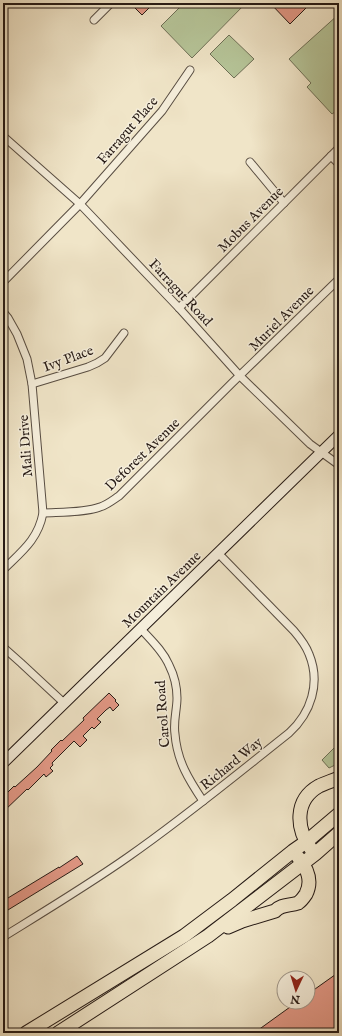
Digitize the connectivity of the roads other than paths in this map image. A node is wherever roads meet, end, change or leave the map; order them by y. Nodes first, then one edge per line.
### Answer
1 (110, 3) edge
2 (94, 20) dead end
3 (190, 70) dead end
4 (3, 136) edge
5 (339, 148) edge
6 (331, 156) junction
7 (250, 162) dead end
8 (339, 164) edge
9 (284, 203) junction
10 (80, 204) junction
11 (339, 279) edge
12 (3, 282) edge
13 (179, 308) junction
14 (3, 312) edge
15 (124, 333) dead end
16 (240, 376) junction
17 (32, 384) junction
18 (339, 435) edge
19 (322, 452) junction
20 (339, 465) edge
21 (43, 513) junction
22 (218, 553) junction
23 (3, 570) edge
24 (141, 629) junction
25 (3, 647) edge
26 (64, 703) junction
27 (3, 763) edge
28 (339, 778) edge
29 (203, 801) junction
30 (339, 814) edge
31 (339, 833) edge
32 (306, 842) junction
33 (293, 851) junction
34 (315, 854) junction
35 (303, 862) junction
36 (3, 936) edge
37 (208, 936) junction
38 (26, 1033) edge
39 (58, 1033) edge

1 - 2 street
3 - 10 street, Farragut Place
4 - 10 street, Farragut Road
5 - 6 street, Mobus Avenue
6 - 8 street
6 - 9 street, Mobus Avenue
7 - 9 street
9 - 13 street, Mobus Avenue
10 - 12 street, Farragut Place
10 - 13 street, Farragut Road
11 - 16 street, Muriel Avenue
13 - 16 street, Farragut Road
14 - 17 street, Mali Drive
15 - 17 street, Ivy Place
16 - 19 street, Farragut Road
16 - 21 street, Deforest Avenue
17 - 21 street, Mali Drive
18 - 19 street, Mountain Avenue
19 - 20 street, Farragut Road
19 - 22 street, Mountain Avenue
21 - 23 street, Mali Drive
22 - 24 street, Mountain Avenue
22 - 29 street, Richard Way
24 - 26 street, Mountain Avenue
24 - 29 street, Carol Road
25 - 26 street
26 - 27 street, Mountain Avenue
28 - 32 highway
29 - 36 street, Richard Way
30 - 32 highway
31 - 34 highway
32 - 33 highway
32 - 34 highway
33 - 35 highway
33 - 38 highway
34 - 35 highway
35 - 37 highway
35 - 37 highway
37 - 39 highway

